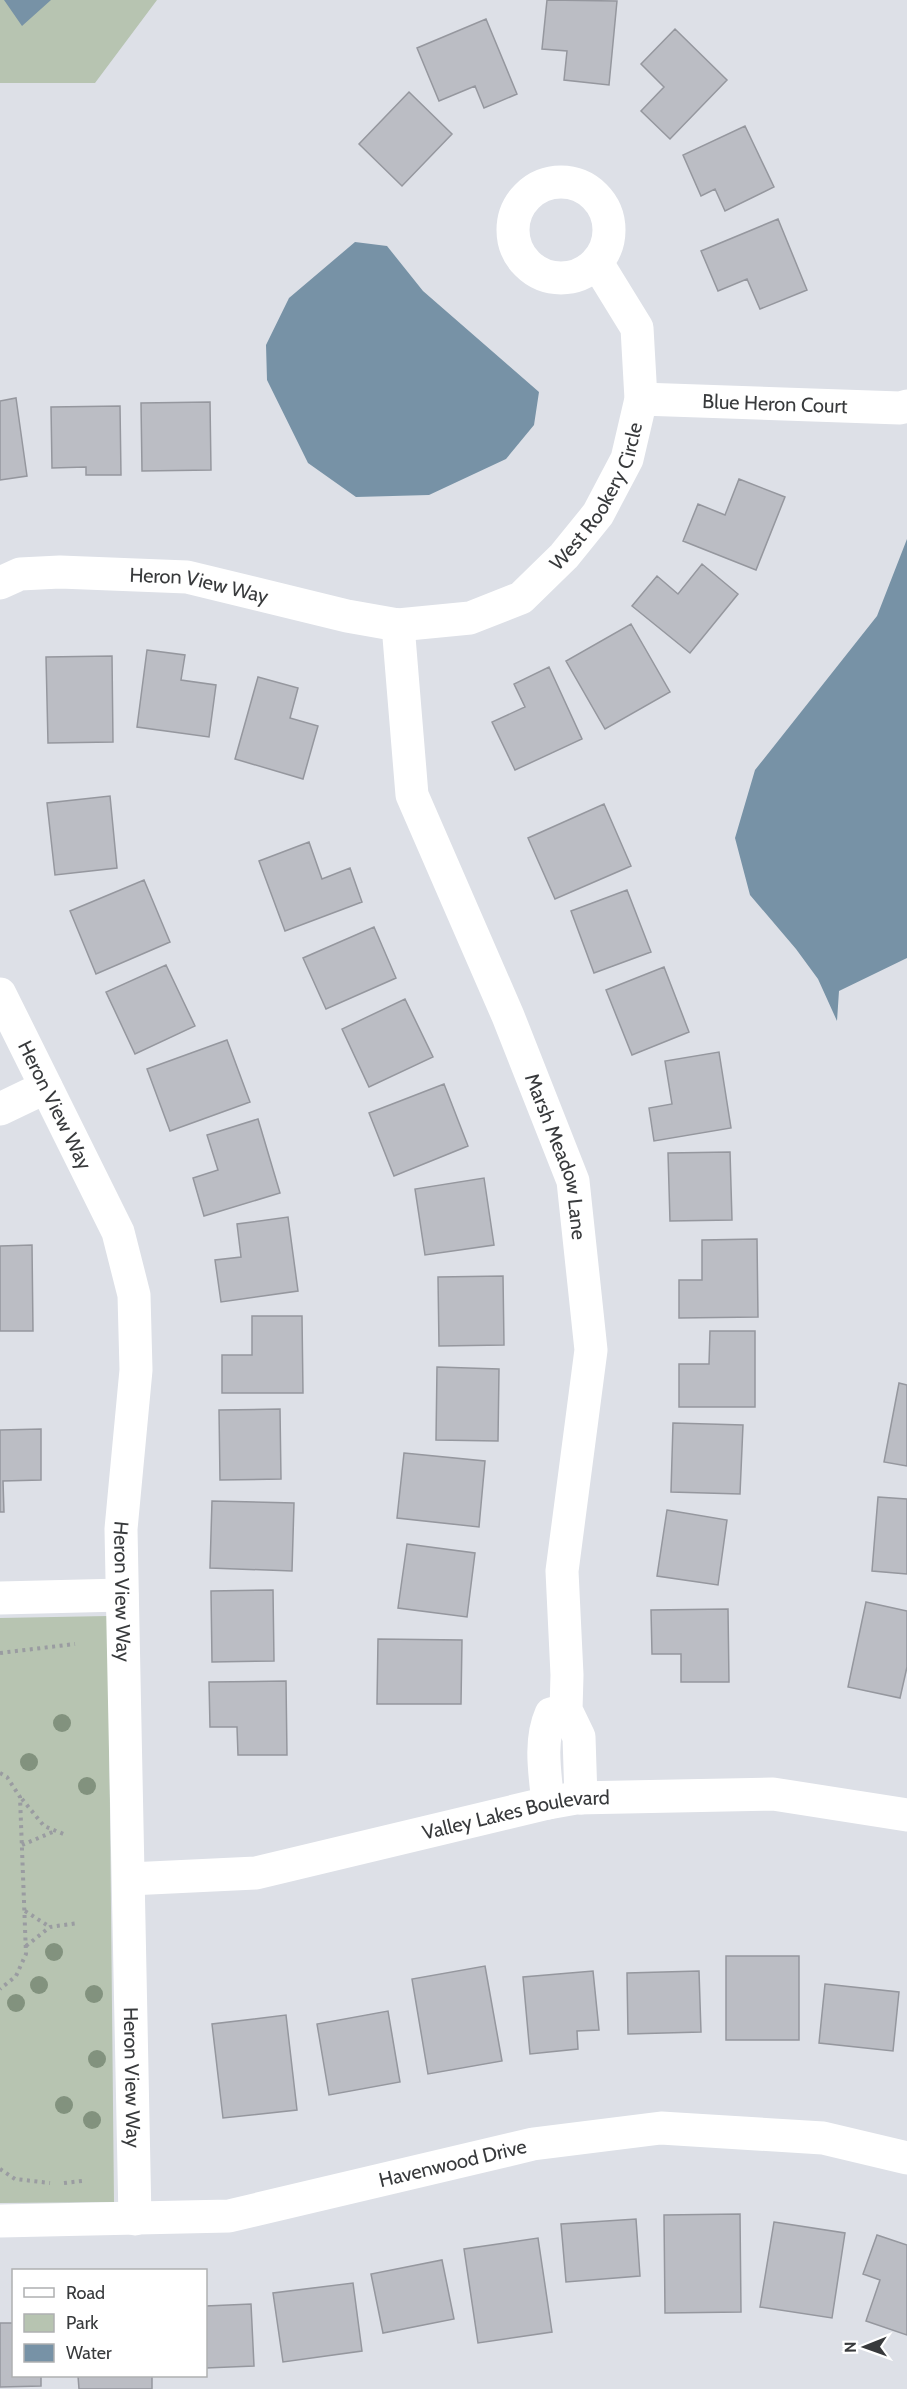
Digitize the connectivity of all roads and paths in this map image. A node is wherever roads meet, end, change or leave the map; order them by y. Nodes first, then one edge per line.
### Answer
1 (597, 263) dead end
2 (641, 399) junction
3 (907, 406) edge
4 (0, 584) edge
5 (398, 626) junction
6 (0, 994) edge
7 (46, 1087) junction
8 (0, 1109) edge
9 (122, 1595) junction
10 (0, 1598) edge
11 (75, 1644) dead end
12 (0, 1653) edge
13 (566, 1710) junction
14 (0, 1773) edge
15 (20, 1797) junction
16 (581, 1798) junction
17 (548, 1803) junction
18 (907, 1815) edge
19 (55, 1831) junction
20 (66, 1835) dead end
21 (22, 1845) junction
22 (129, 1879) junction
23 (25, 1911) junction
24 (78, 1923) dead end
25 (50, 1927) junction
26 (26, 1947) junction
27 (0, 1989) edge
28 (907, 2158) edge
29 (0, 2169) edge
30 (82, 2181) dead end
31 (135, 2219) junction
32 (0, 2221) edge

1 - 2 street, West Rookery Circle
2 - 3 street, Blue Heron Court
2 - 5 street, West Rookery Circle
4 - 5 street, Heron View Way
5 - 13 street, Marsh Meadow Lane
6 - 7 street, Heron View Way
7 - 8 street
7 - 9 street, Heron View Way
9 - 10 street
9 - 22 street, Heron View Way
11 - 12 path
13 - 16 street
13 - 17 street
14 - 15 path
15 - 19 path
15 - 21 path
16 - 17 street, Valley Lakes Boulevard
16 - 18 street, Valley Lakes Boulevard
17 - 22 street, Valley Lakes Boulevard
19 - 20 path
19 - 21 path
21 - 23 path
22 - 31 street, Heron View Way
23 - 25 path
23 - 26 path
24 - 25 path
25 - 26 path
26 - 27 path
28 - 31 street, Havenwood Drive
29 - 30 path
31 - 32 street, Havenwood Drive

